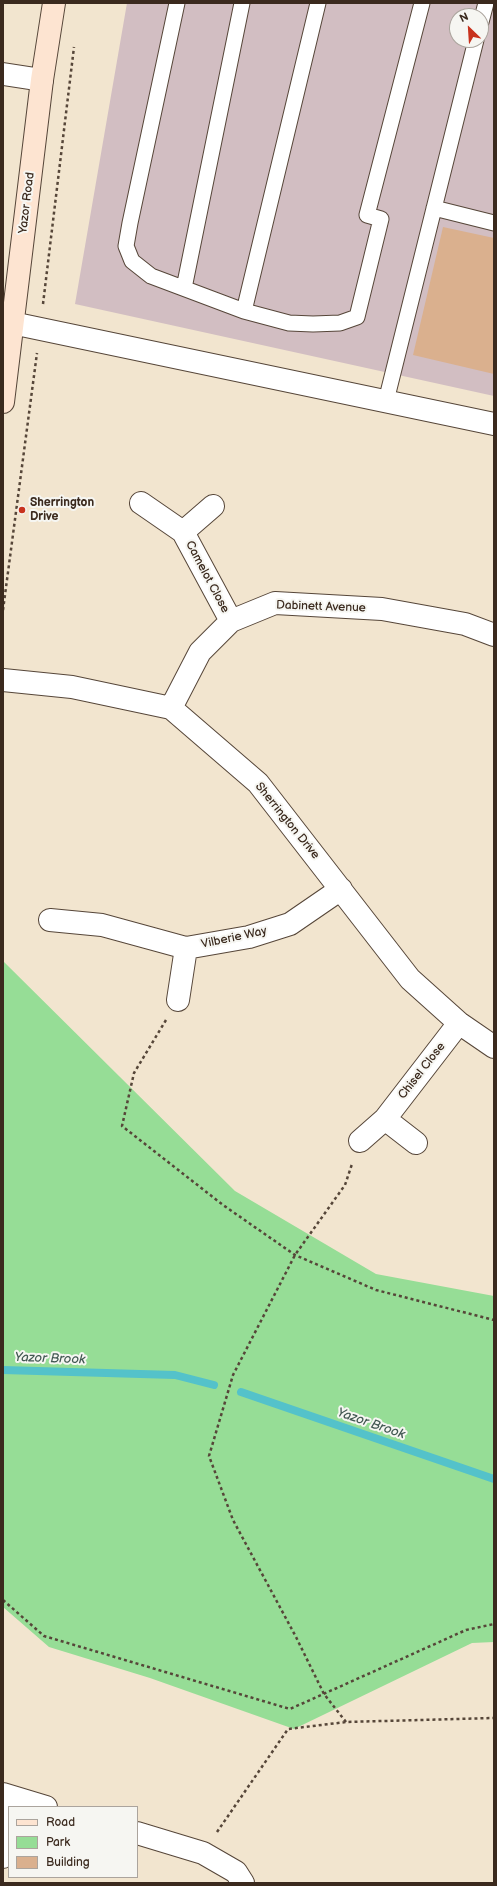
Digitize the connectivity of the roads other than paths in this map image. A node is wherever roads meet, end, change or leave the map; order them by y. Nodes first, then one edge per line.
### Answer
1 (54, 3) edge
2 (177, 3) edge
3 (242, 3) edge
4 (318, 3) edge
5 (422, 3) edge
6 (474, 48) edge
7 (3, 74) edge
8 (42, 80) junction
9 (434, 208) junction
10 (494, 223) edge
11 (184, 288) junction
12 (244, 311) junction
13 (12, 322) junction
14 (386, 401) junction
15 (3, 402) edge
16 (494, 424) edge
17 (141, 503) dead end
18 (213, 506) dead end
19 (183, 532) junction
20 (231, 622) junction
21 (494, 635) edge
22 (3, 680) edge
23 (171, 708) junction
24 (341, 889) junction
25 (50, 920) dead end
26 (186, 948) junction
27 (178, 1000) road end
28 (459, 1023) junction
29 (494, 1047) edge
30 (385, 1119) junction
31 (360, 1141) road end
32 (416, 1143) dead end
33 (8, 1803) edge
34 (36, 1806) edge
35 (138, 1833) edge
36 (3, 1858) edge
37 (243, 1883) edge

1 - 8 street, Yazor Road
2 - 11 lane
3 - 11 lane
4 - 12 lane
5 - 12 lane
6 - 9 lane
7 - 8 street
8 - 13 street, Yazor Road
9 - 10 lane
9 - 14 lane
11 - 12 lane
13 - 14 street
13 - 15 street, Yazor Road
14 - 16 street
17 - 19 street, Camelot Close
18 - 19 street, Camelot Close
19 - 20 street, Camelot Close
20 - 21 street, Dabinett Avenue
20 - 23 street, Dabinett Avenue
22 - 23 street, Sherrington Drive
23 - 24 street, Sherrington Drive
24 - 26 street, Vilberie Way
24 - 28 street, Sherrington Drive
25 - 26 street, Vilberie Way
26 - 27 street, Vilberie Way
28 - 29 street, Sherrington Drive
28 - 30 street, Chisel Close
30 - 31 street, Chisel Close
30 - 32 street
33 - 34 street
33 - 36 street
35 - 37 street

